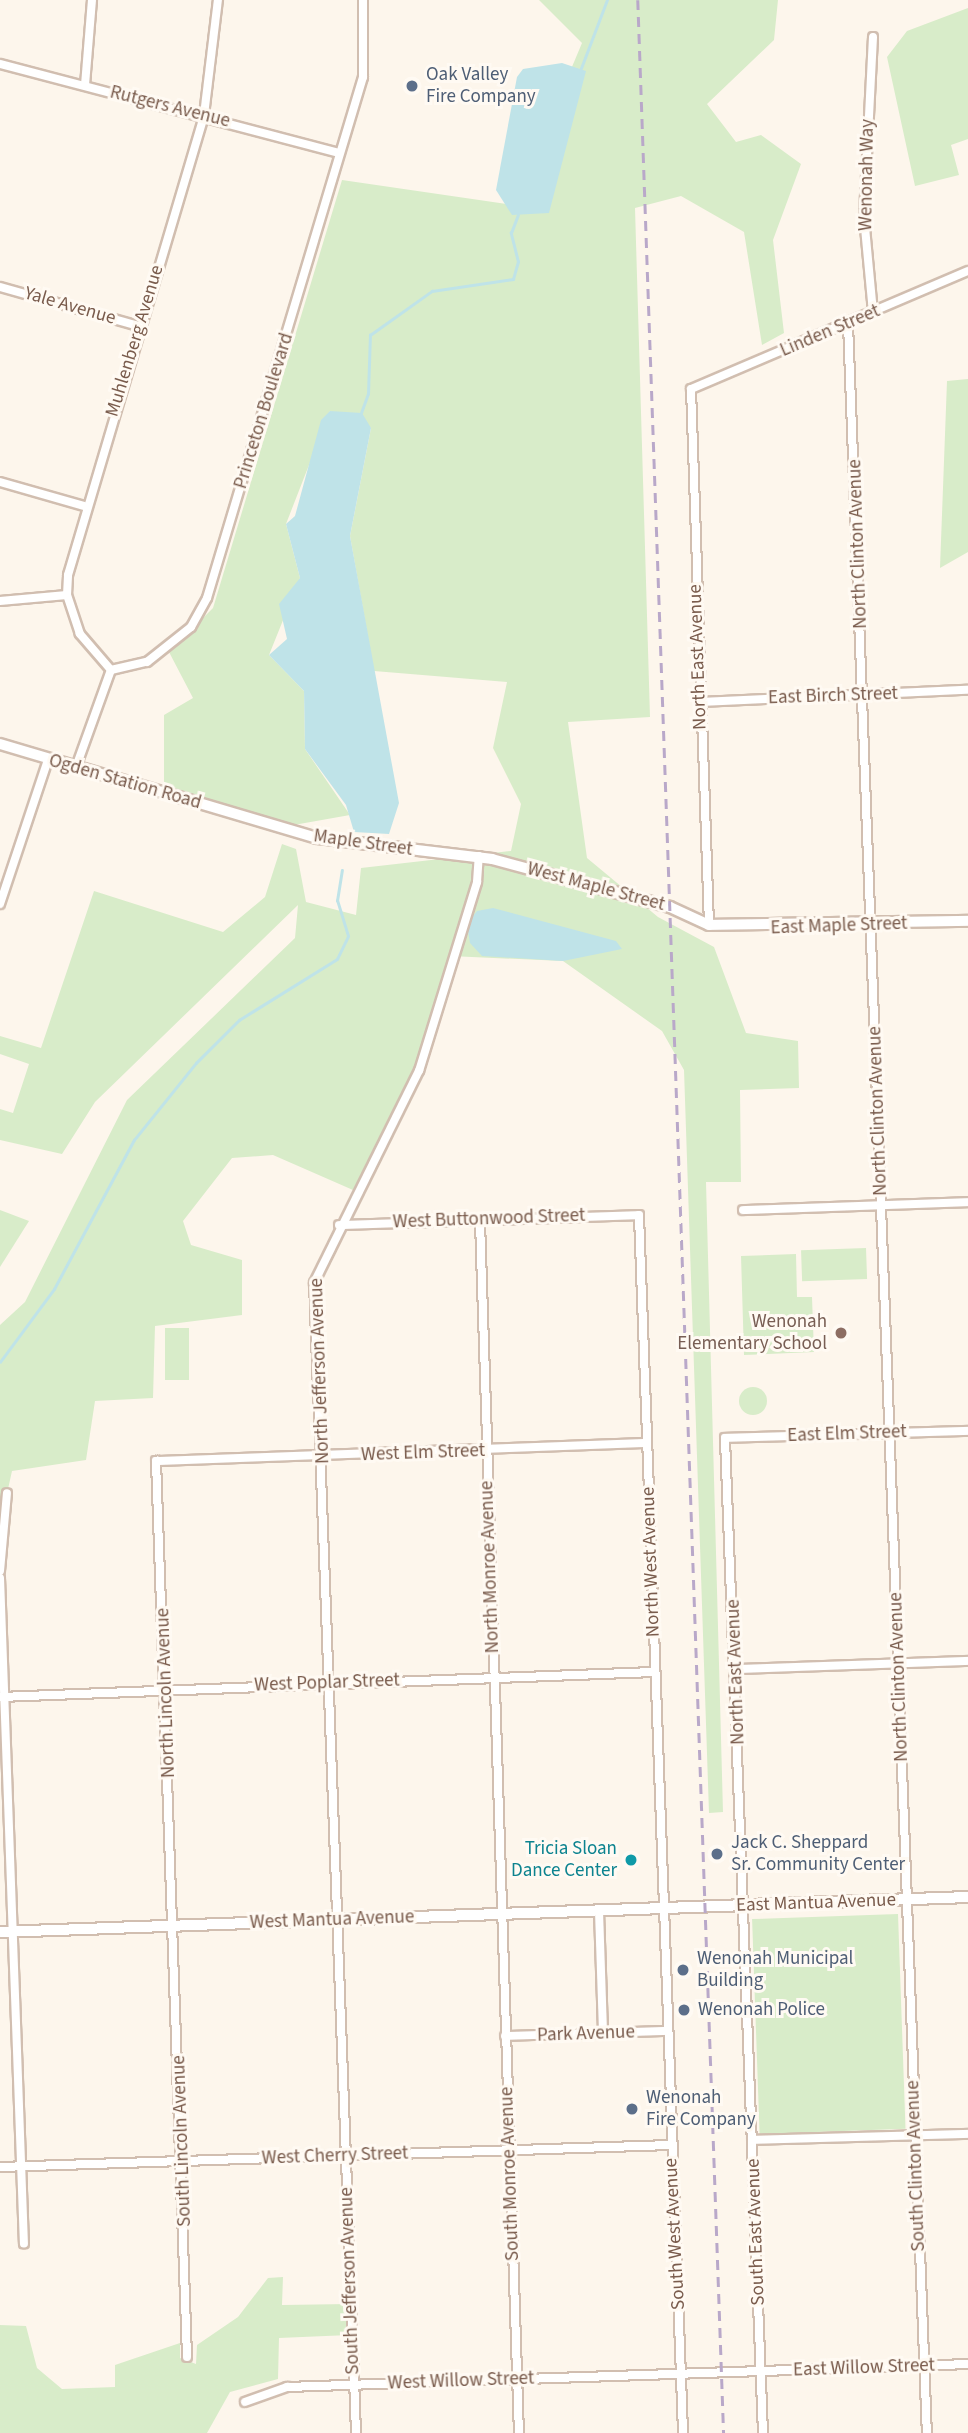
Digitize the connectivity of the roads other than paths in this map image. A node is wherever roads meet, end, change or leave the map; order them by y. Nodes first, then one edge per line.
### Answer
1 (92, 0) edge
2 (218, 0) edge
3 (363, 0) edge
4 (873, 37) dead end
5 (0, 65) edge
6 (85, 85) junction
7 (204, 115) junction
8 (339, 153) junction
9 (968, 271) edge
10 (0, 286) edge
11 (873, 312) junction
12 (848, 323) junction
13 (139, 326) junction
14 (691, 389) joint
15 (0, 482) edge
16 (84, 506) junction
17 (67, 595) junction
18 (0, 601) edge
19 (111, 670) junction
20 (968, 690) edge
21 (863, 696) junction
22 (699, 702) junction
23 (0, 744) edge
24 (48, 760) junction
25 (76, 767) junction
26 (250, 818) joint
27 (479, 856) junction
28 (0, 904) edge
29 (968, 920) edge
30 (872, 924) junction
31 (709, 925) junction
32 (968, 1202) edge
33 (881, 1206) junction
34 (743, 1210) dead end
35 (639, 1215) joint
36 (480, 1221) junction
37 (339, 1224) junction
38 (968, 1431) edge
39 (889, 1433) junction
40 (725, 1438) joint
41 (647, 1443) junction
42 (486, 1451) junction
43 (322, 1457) junction
44 (156, 1461) joint
45 (7, 1493) dead end
46 (0, 1571) edge
47 (0, 1578) edge
48 (968, 1661) edge
49 (899, 1663) junction
50 (736, 1669) junction
51 (655, 1672) junction
52 (493, 1677) junction
53 (331, 1683) junction
54 (167, 1690) junction
55 (2, 1697) edge
56 (968, 1897) edge
57 (907, 1899) junction
58 (743, 1906) junction
59 (663, 1908) junction
60 (599, 1911) junction
61 (500, 1914) junction
62 (337, 1920) junction
63 (175, 1926) junction
64 (0, 1932) edge
65 (12, 1932) junction
66 (667, 2031) junction
67 (603, 2033) junction
68 (505, 2036) junction
69 (968, 2134) edge
70 (915, 2136) junction
71 (752, 2140) junction
72 (671, 2145) junction
73 (508, 2150) junction
74 (345, 2155) junction
75 (183, 2161) junction
76 (19, 2166) junction
77 (0, 2167) edge
78 (24, 2244) dead end
79 (187, 2357) dead end
80 (968, 2364) edge
81 (923, 2366) junction
82 (761, 2372) junction
83 (681, 2374) junction
84 (517, 2380) junction
85 (354, 2385) junction
86 (245, 2402) dead end
87 (356, 2433) edge
88 (519, 2433) edge
89 (683, 2433) edge
90 (763, 2433) edge
91 (927, 2433) edge

1 - 6 street
2 - 7 street, Muhlenberg Avenue
3 - 8 street, Princeton Boulevard
4 - 11 street, Wenonah Way
5 - 6 street, Rutgers Avenue
6 - 7 street, Rutgers Avenue
7 - 8 street, Rutgers Avenue
7 - 13 street, Muhlenberg Avenue
8 - 19 street, Princeton Boulevard
9 - 11 street, Linden Street
10 - 13 street, Yale Avenue
11 - 12 street, Linden Street
12 - 14 street, Linden Street
12 - 21 street, North Clinton Avenue
13 - 16 street, Muhlenberg Avenue
14 - 22 street, North East Avenue
15 - 16 street
16 - 17 street, Muhlenberg Avenue
17 - 18 street
17 - 19 street
19 - 25 street
20 - 21 street, East Birch Street
21 - 22 street, East Birch Street
21 - 30 street, North Clinton Avenue
22 - 31 street, North East Avenue
23 - 24 street, Ogden Station Road
24 - 25 street, Ogden Station Road
24 - 28 street
25 - 26 street, Ogden Station Road
26 - 27 street, Maple Street
27 - 31 street, West Maple Street
27 - 37 street, North Jefferson Avenue
29 - 30 street, East Maple Street
30 - 31 street, East Maple Street
30 - 33 street, North Clinton Avenue
32 - 33 street
33 - 34 street
33 - 39 street, North Clinton Avenue
35 - 36 street, West Buttonwood Street
35 - 41 street, North West Avenue
36 - 37 street, West Buttonwood Street
36 - 42 street, North Monroe Avenue
37 - 43 street, North Jefferson Avenue
38 - 39 street, East Elm Street
39 - 40 street, East Elm Street
39 - 49 street, North Clinton Avenue
40 - 50 street, North East Avenue
41 - 42 street, West Elm Street
41 - 51 street, North West Avenue
42 - 43 street, West Elm Street
42 - 52 street, North Monroe Avenue
43 - 44 street, West Elm Street
43 - 53 street, North Jefferson Avenue
44 - 54 street, North Lincoln Avenue
45 - 46 street
47 - 55 street
48 - 49 street
49 - 50 street
49 - 57 street, North Clinton Avenue
50 - 58 street, North East Avenue
51 - 52 street, West Poplar Street
51 - 59 street, North West Avenue
52 - 53 street, West Poplar Street
52 - 61 street, North Monroe Avenue
53 - 54 street, West Poplar Street
53 - 62 street, North Jefferson Avenue
54 - 55 street, West Poplar Street
54 - 63 street, North Lincoln Avenue
55 - 65 street
56 - 57 street, East Mantua Avenue
57 - 58 street, East Mantua Avenue
57 - 70 street, South Clinton Avenue
58 - 59 street, East Mantua Avenue
58 - 71 street, South East Avenue
59 - 60 street, West Mantua Avenue
59 - 66 street, South West Avenue
60 - 61 street, West Mantua Avenue
60 - 67 street
61 - 62 street, West Mantua Avenue
61 - 68 street, South Monroe Avenue
62 - 63 street, West Mantua Avenue
62 - 74 street, South Jefferson Avenue
63 - 65 street, West Mantua Avenue
63 - 75 street, South Lincoln Avenue
64 - 65 street, West Mantua Avenue
65 - 76 street
66 - 67 street, Park Avenue
66 - 72 street, South West Avenue
67 - 68 street, Park Avenue
68 - 73 street, South Monroe Avenue
69 - 70 street
70 - 71 street
70 - 81 street, South Clinton Avenue
71 - 82 street, South East Avenue
72 - 73 street, West Cherry Street
72 - 83 street, South West Avenue
73 - 74 street, West Cherry Street
73 - 84 street, South Monroe Avenue
74 - 75 street, West Cherry Street
74 - 85 street, South Jefferson Avenue
75 - 76 street, West Cherry Street
75 - 79 street, South Lincoln Avenue
76 - 77 street, West Cherry Street
76 - 78 street
80 - 81 street, East Willow Street
81 - 82 street, East Willow Street
81 - 91 street, South Clinton Avenue
82 - 83 street, East Willow Street
82 - 90 street, South East Avenue
83 - 84 street, West Willow Street
83 - 89 street, South West Avenue
84 - 85 street, West Willow Street
84 - 88 street, South Monroe Avenue
85 - 86 street, West Willow Street
85 - 87 street, South Jefferson Avenue

